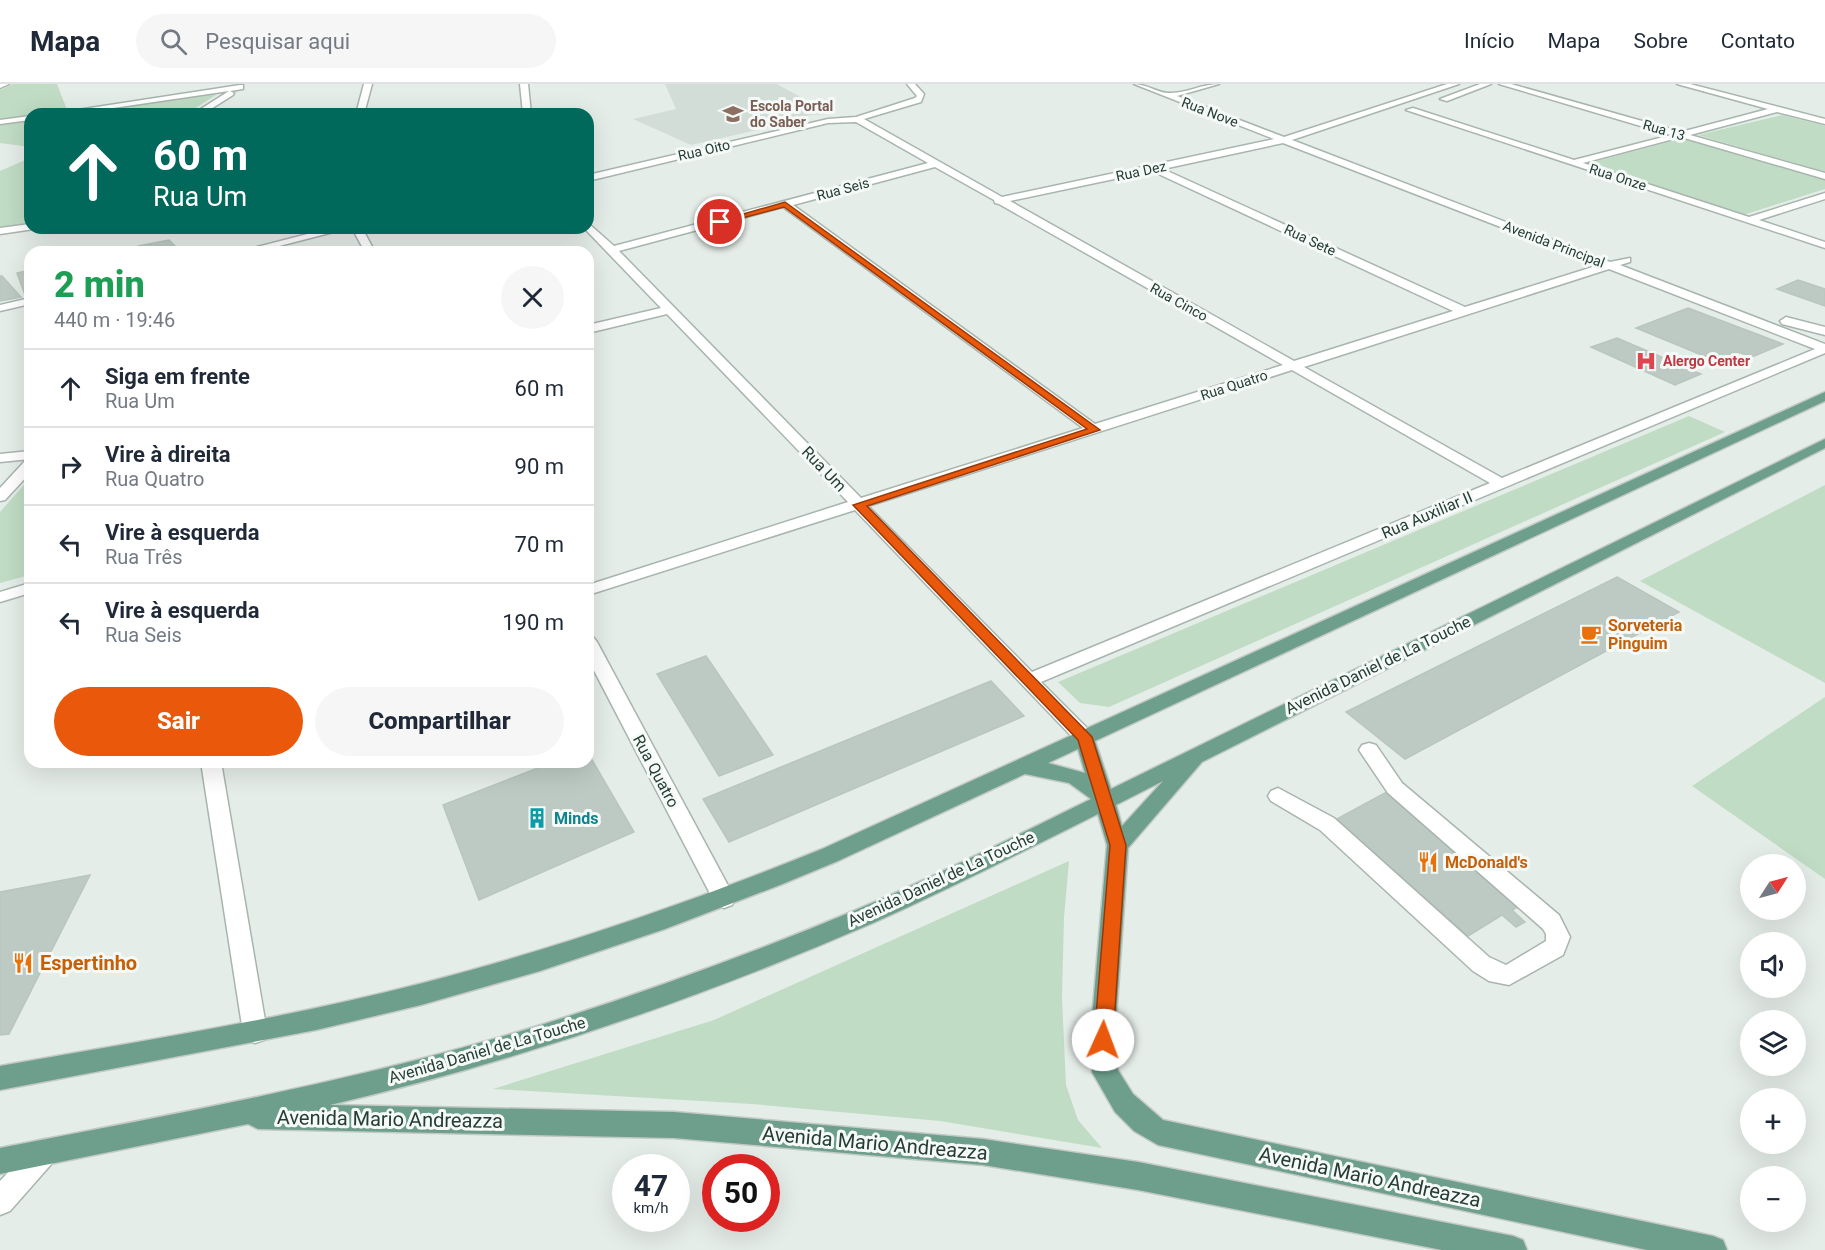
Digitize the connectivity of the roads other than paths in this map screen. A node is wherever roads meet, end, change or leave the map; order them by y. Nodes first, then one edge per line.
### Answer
1 (4, 84) edge
2 (368, 84) edge
3 (524, 84) edge
4 (911, 84) edge
5 (1138, 84) edge
6 (1215, 84) edge
7 (1455, 84) edge
8 (1488, 84) edge
9 (1503, 84) edge
10 (1681, 84) edge
11 (0, 86) edge
12 (243, 86) edge
13 (1170, 96) junction
14 (1432, 103) dead end
15 (1421, 106) dead end
16 (95, 108) edge
17 (206, 108) edge
18 (362, 108) edge
19 (526, 108) edge
20 (1410, 110) junction
21 (1778, 110) junction
22 (1400, 114) dead end
23 (24, 119) edge
24 (857, 119) junction
25 (0, 122) edge
26 (1825, 122) edge
27 (1681, 135) junction
28 (1283, 140) junction
29 (1573, 163) junction
30 (934, 164) junction
31 (1154, 168) junction
32 (1825, 176) edge
33 (594, 177) edge
34 (1825, 196) edge
35 (998, 201) junction
36 (785, 204) junction
37 (1750, 220) junction
38 (24, 228) edge
39 (0, 231) edge
40 (594, 232) edge
41 (319, 234) edge
42 (1825, 245) edge
43 (268, 246) edge
44 (612, 250) junction
45 (1626, 260) junction
46 (1610, 265) junction
47 (24, 302) edge
48 (0, 308) edge
49 (670, 310) junction
50 (1466, 312) junction
51 (594, 328) edge
52 (1825, 331) edge
53 (1825, 349) edge
54 (1295, 366) junction
55 (1825, 396) edge
56 (1095, 430) junction
57 (1825, 443) edge
58 (24, 456) edge
59 (0, 458) edge
60 (24, 471) edge
61 (1502, 484) junction
62 (0, 498) edge
63 (859, 505) junction
64 (594, 588) edge
65 (24, 590) edge
66 (0, 597) edge
67 (594, 653) edge
68 (1029, 680) junction
69 (1084, 737) junction
70 (1369, 750) dead end
71 (1199, 754) junction
72 (1021, 766) junction
73 (212, 768) edge
74 (1278, 796) dead end
75 (1105, 802) junction
76 (1118, 845) junction
77 (723, 899) junction
78 (255, 1032) junction
79 (0, 1078) edge
80 (230, 1116) junction
81 (45, 1152) junction
82 (0, 1161) edge
83 (0, 1201) edge
84 (1513, 1250) edge
85 (1713, 1250) edge

1 - 11 street
2 - 18 street
3 - 19 street
4 - 24 street, Rua Oito
5 - 13 street, Rua Nove
6 - 13 street
7 - 28 street
8 - 14 street
9 - 27 street, Rua 13
10 - 21 street
12 - 16 street
12 - 17 street
13 - 28 street, Rua Nove
15 - 20 street
20 - 22 street
20 - 29 street, Rua Onze
21 - 26 street
21 - 27 street
23 - 25 street
24 - 30 street, Rua Cinco
24 - 33 street, Rua Oito
27 - 29 street
27 - 32 street, Rua 13
28 - 31 street, Rua Dez
28 - 45 street, Avenida Principal
28 - 46 street, Avenida Principal
29 - 37 street, Rua Onze
30 - 35 street, Rua Cinco
30 - 36 street, Rua Seis
31 - 35 street, Rua Dez
31 - 50 street, Rua Sete
34 - 37 street
35 - 54 street, Rua Cinco
36 - 44 street, Rua Seis
36 - 56 street
37 - 42 street, Rua Onze
38 - 39 street
40 - 44 street, Rua Um
41 - 43 street
44 - 49 street, Rua Um
45 - 46 street, Rua Quatro
45 - 52 street, Avenida Principal
46 - 50 street, Rua Quatro
46 - 53 street, Avenida Principal
47 - 48 street
49 - 51 street
49 - 63 street, Rua Um
50 - 54 street, Rua Quatro
53 - 61 street, Rua Auxiliar II
54 - 56 street, Rua Quatro
54 - 61 street, Rua Cinco
55 - 69 main road
56 - 63 street, Rua Quatro
57 - 71 main road, Avenida Daniel de La Touche
58 - 59 street
60 - 62 street
61 - 68 street, Rua Auxiliar II
63 - 64 street
63 - 68 street, Rua Um
65 - 66 street
67 - 77 street, Rua Quatro
68 - 69 street, Rua Um
69 - 72 main road
69 - 75 main road, Avenida Mario Andreazza
70 - 74 street
71 - 75 main road, Avenida Daniel de La Touche
71 - 76 main road
72 - 75 main road
72 - 77 main road
73 - 78 street
75 - 76 main road, Avenida Mario Andreazza
75 - 80 main road, Avenida Daniel de La Touche
76 - 85 main road, Avenida Mario Andreazza
77 - 78 main road
78 - 79 main road
80 - 81 main road, Avenida Daniel de La Touche
80 - 84 main road, Avenida Mario Andreazza
81 - 82 main road, Avenida Daniel de La Touche
81 - 83 street

